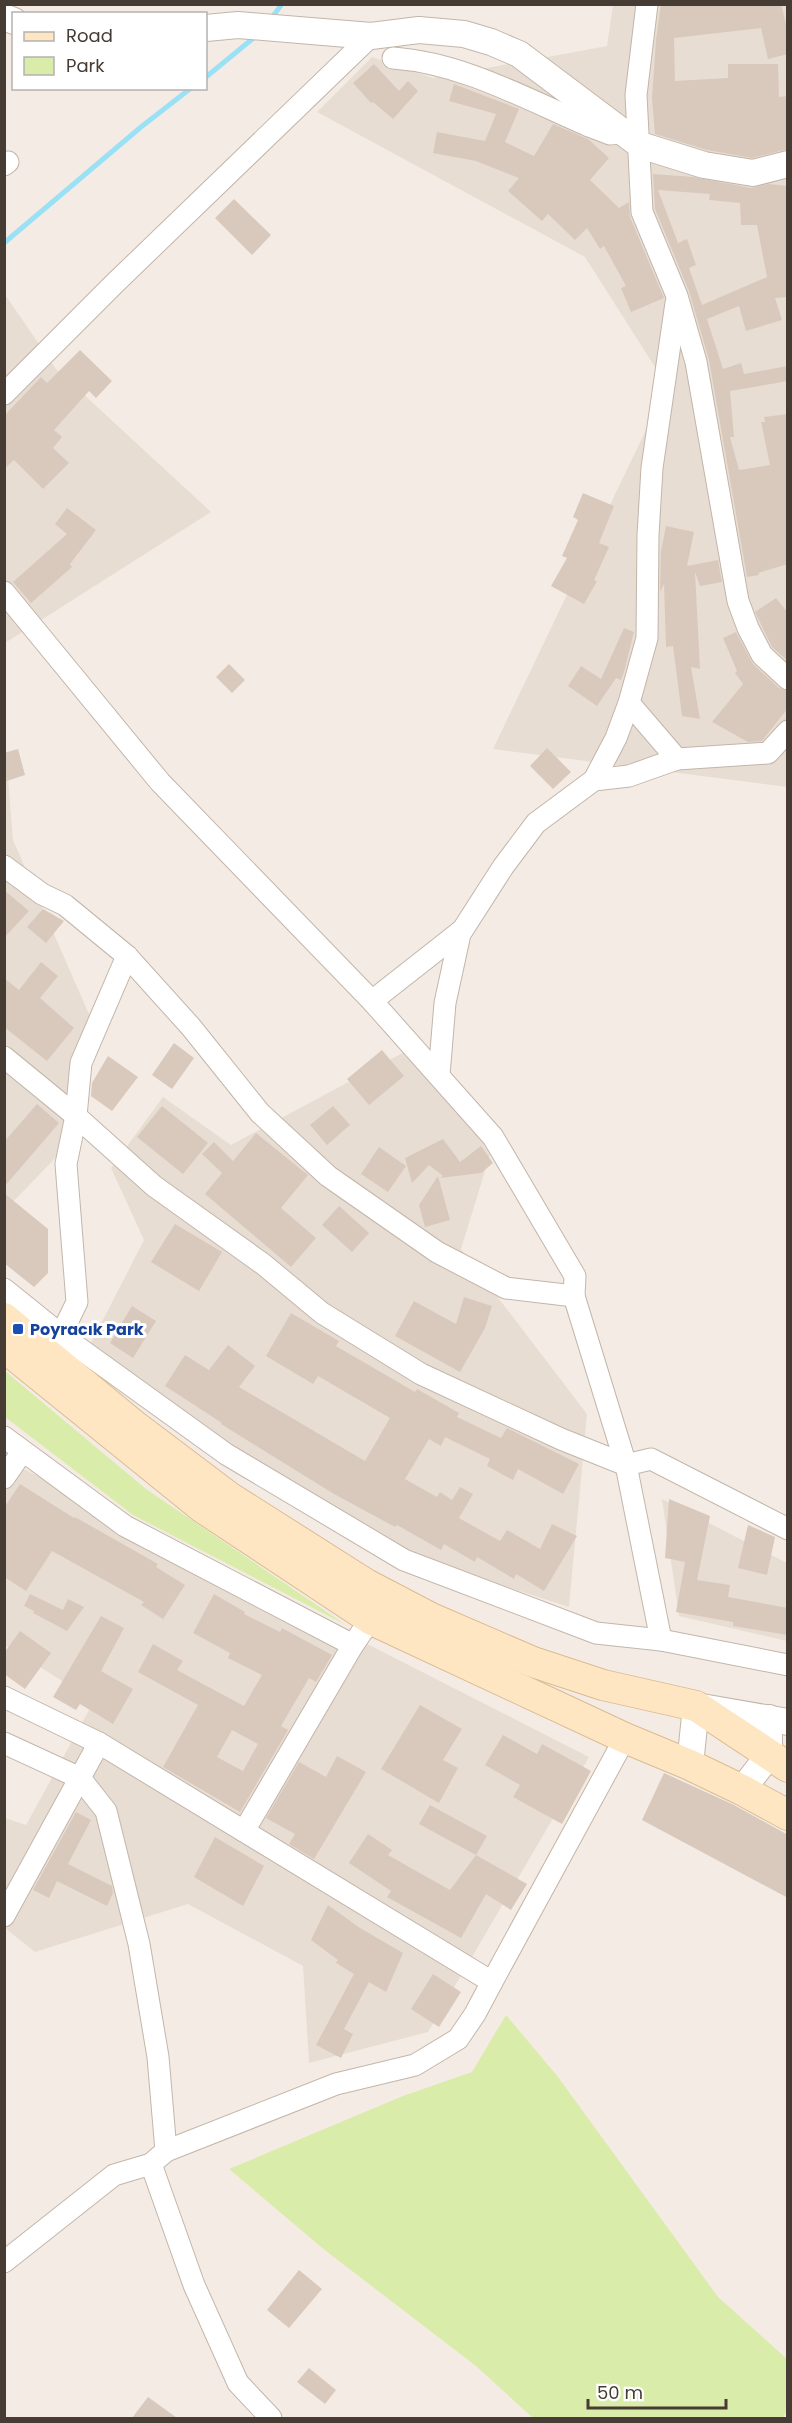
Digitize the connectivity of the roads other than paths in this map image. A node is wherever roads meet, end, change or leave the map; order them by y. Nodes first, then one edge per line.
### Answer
1 (646, 4) edge
2 (207, 28) edge
3 (371, 36) junction
4 (393, 58) dead end
5 (632, 139) junction
6 (788, 164) edge
7 (677, 296) junction
8 (4, 394) edge
9 (4, 592) edge
10 (788, 678) edge
11 (629, 703) junction
12 (788, 731) edge
13 (677, 759) junction
14 (594, 780) junction
15 (4, 866) edge
16 (461, 931) junction
17 (127, 956) junction
18 (372, 1001) junction
19 (4, 1056) edge
20 (439, 1075) junction
21 (76, 1116) junction
22 (4, 1289) edge
23 (574, 1296) junction
24 (4, 1318) edge
25 (4, 1347) edge
26 (47, 1353) junction
27 (4, 1437) edge
28 (22, 1452) junction
29 (626, 1465) junction
30 (4, 1478) edge
31 (788, 1529) edge
32 (385, 1593) junction
33 (372, 1620) junction
34 (661, 1640) junction
35 (353, 1646) junction
36 (788, 1665) edge
37 (4, 1697) edge
38 (696, 1706) junction
39 (778, 1720) edge
40 (625, 1738) junction
41 (4, 1743) edge
42 (99, 1743) junction
43 (778, 1761) edge
44 (690, 1765) junction
45 (80, 1778) junction
46 (742, 1790) junction
47 (788, 1815) edge
48 (244, 1831) junction
49 (4, 1916) edge
50 (492, 1982) junction
51 (159, 2158) junction
52 (4, 2262) edge
53 (271, 2418) edge

1 - 5 street
2 - 3 street
3 - 5 street
3 - 8 street
4 - 5 street
5 - 6 street
5 - 7 street
7 - 10 street
7 - 11 street
9 - 18 street
11 - 13 street
11 - 14 street
12 - 13 street
13 - 14 street
14 - 16 street
15 - 17 street
16 - 18 street
16 - 20 street
17 - 21 street
17 - 23 street
18 - 20 street
19 - 21 street
20 - 23 street
21 - 26 street
21 - 29 street
22 - 26 street
23 - 29 street
24 - 26 main road
25 - 26 main road
26 - 32 main road
26 - 33 main road
26 - 34 street
27 - 28 street
28 - 30 street
28 - 35 street
29 - 31 street
29 - 34 street
32 - 33 street
32 - 38 main road
33 - 35 street
33 - 40 main road
34 - 36 street
35 - 48 street
37 - 42 street
38 - 39 street
38 - 43 main road
38 - 44 street
39 - 43 street
40 - 44 main road
40 - 50 street
41 - 45 street
42 - 45 street
42 - 48 street
43 - 46 street
44 - 46 main road
45 - 49 street
45 - 51 street
46 - 47 main road
48 - 50 street
50 - 51 street
51 - 52 street
51 - 53 street

